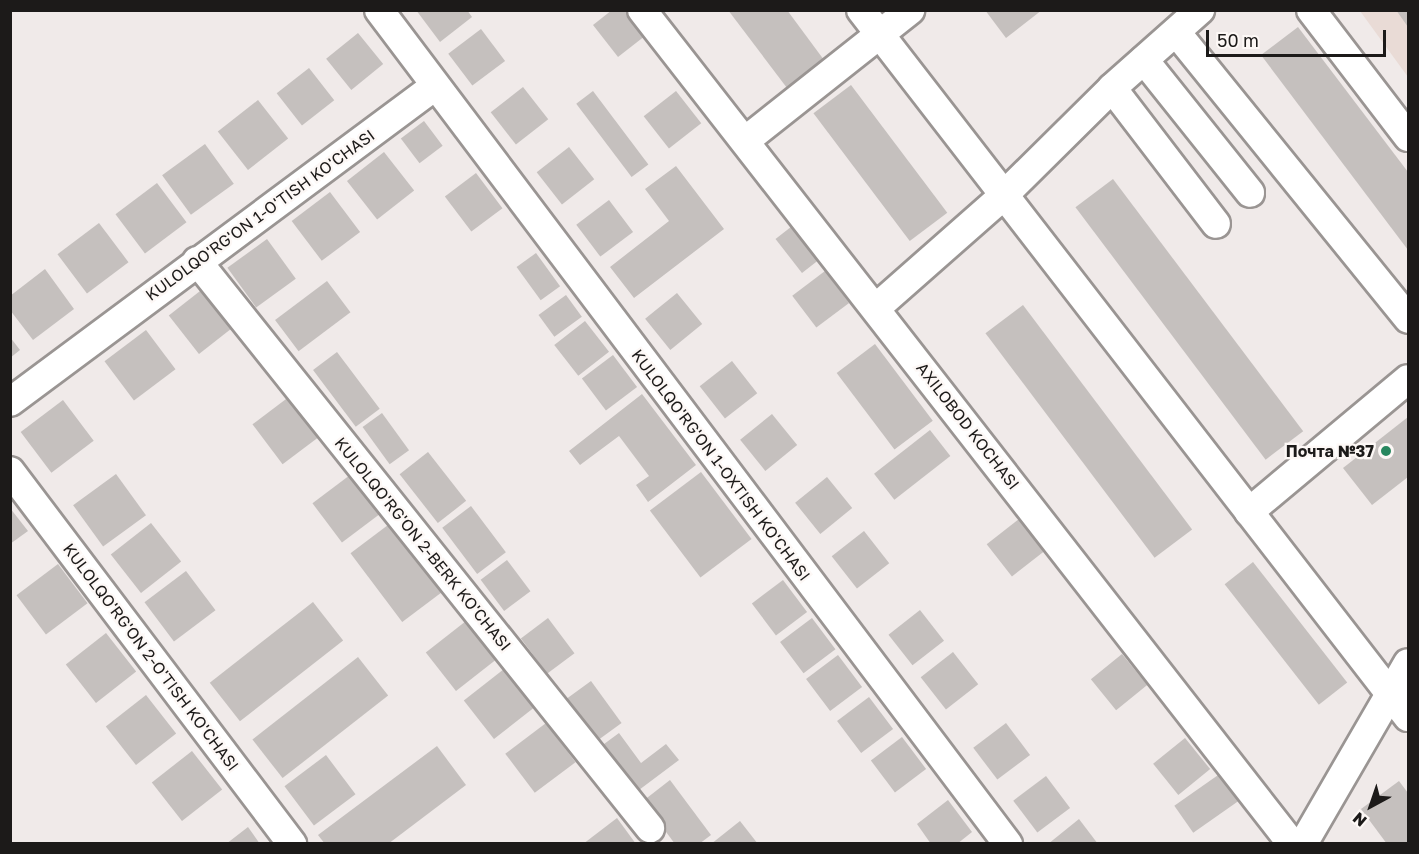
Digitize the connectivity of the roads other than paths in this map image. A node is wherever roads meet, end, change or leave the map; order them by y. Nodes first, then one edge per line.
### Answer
1 (380, 10) edge
2 (642, 10) edge
3 (861, 10) edge
4 (910, 10) edge
5 (1200, 10) edge
6 (1311, 10) edge
7 (1176, 32) junction
8 (879, 34) junction
9 (1144, 60) junction
10 (435, 86) junction
11 (1112, 88) junction
12 (1408, 137) edge
13 (745, 141) junction
14 (1250, 193) dead end
15 (1004, 195) junction
16 (1216, 225) dead end
17 (197, 261) junction
18 (876, 308) junction
19 (1408, 319) edge
20 (1408, 379) edge
21 (10, 402) edge
22 (10, 471) edge
23 (1249, 512) junction
24 (1408, 663) edge
25 (1390, 693) junction
26 (1408, 717) edge
27 (650, 828) dead end
28 (292, 843) edge
29 (1008, 843) edge
30 (1292, 843) edge
31 (1303, 843) edge

1 - 10 street
2 - 13 street, AXILOBOD KOCHASI
3 - 8 street
4 - 8 street
5 - 7 street
6 - 12 street
7 - 9 street
7 - 19 street
8 - 13 street
8 - 15 street
9 - 11 street
9 - 14 street
10 - 17 street, KULOLQO'RG'ON 1-O'TISH KO'CHASI
10 - 29 street, KULOLQO'RG'ON 1-OXTISH KO'CHASI
11 - 15 street
11 - 16 street
13 - 18 street, AXILOBOD KOCHASI
15 - 18 street
15 - 23 street
17 - 21 street, KULOLQO'RG'ON 1-O'TISH KO'CHASI
17 - 27 street, KULOLQO'RG'ON 2-BERK KO'CHASI
18 - 30 street, AXILOBOD KOCHASI
20 - 23 street
22 - 28 street, KULOLQO'RG'ON 2-O'TISH KO'CHASI
23 - 25 street
24 - 25 street
25 - 26 street
25 - 31 street

